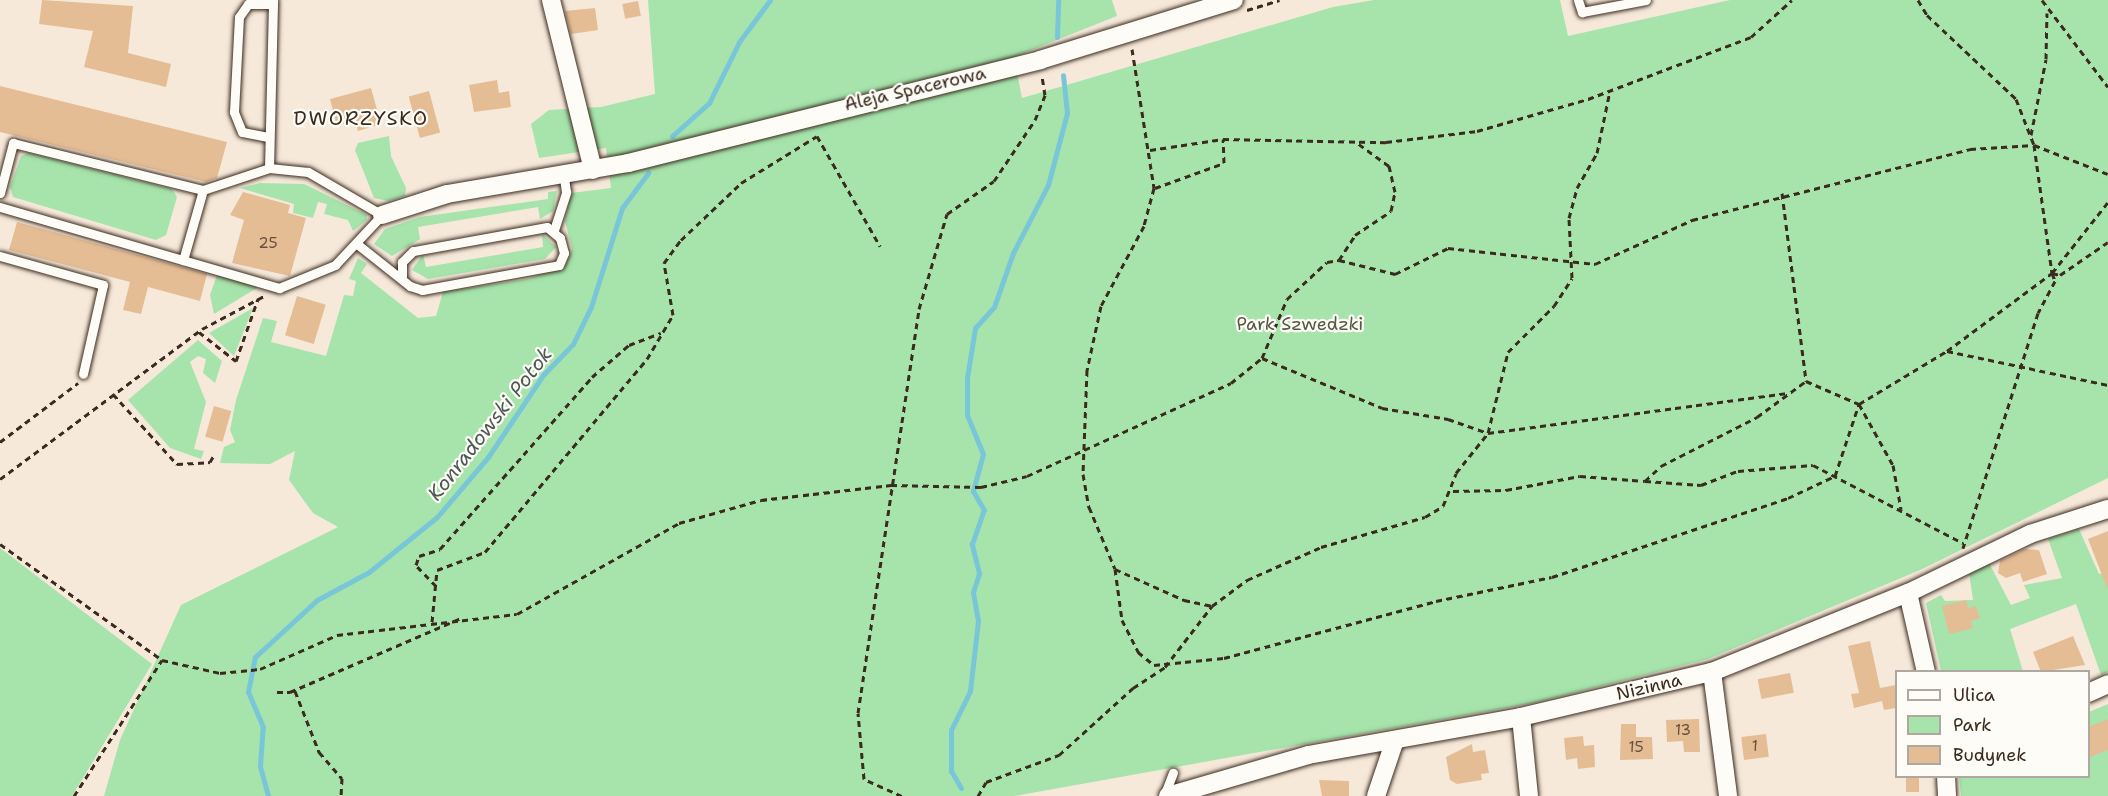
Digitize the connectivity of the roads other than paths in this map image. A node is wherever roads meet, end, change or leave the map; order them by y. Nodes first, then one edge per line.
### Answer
1 (551, 0) edge
2 (1578, 0) edge
3 (1646, 0) edge
4 (1225, 1) edge
5 (273, 2) edge
6 (268, 137) junction
7 (269, 168) junction
8 (593, 170) junction
9 (564, 177) junction
10 (203, 190) junction
11 (0, 193) edge
12 (0, 207) edge
13 (382, 214) junction
14 (554, 230) junction
15 (357, 244) junction
16 (0, 256) edge
17 (183, 260) junction
18 (402, 276) junction
19 (83, 374) road end
20 (2108, 509) edge
21 (1908, 593) junction
22 (1926, 670) edge
23 (1712, 672) junction
24 (2108, 684) edge
25 (2090, 692) edge
26 (1521, 717) junction
27 (1395, 740) junction
28 (1173, 773) dead end
29 (1946, 778) edge
30 (1164, 796) edge
31 (1168, 796) edge
32 (1376, 796) edge
33 (1529, 796) edge
34 (1728, 796) edge
35 (1947, 796) edge

1 - 8 street
2 - 3 lane
4 - 8 street, Aleja Spacerowa
5 - 6 lane
5 - 6 lane
6 - 7 lane
7 - 10 lane
7 - 13 lane
8 - 9 street, Aleja Spacerowa
9 - 13 street, Aleja Spacerowa
9 - 14 lane
10 - 11 lane
10 - 17 lane
12 - 17 lane
13 - 15 lane
14 - 18 lane
14 - 18 lane
15 - 17 lane
15 - 18 lane
16 - 19 lane
20 - 21 street, Nizinna
21 - 22 street
21 - 23 street, Nizinna
23 - 26 street, Nizinna
23 - 34 street
24 - 25 street
26 - 27 street, Nizinna
26 - 33 street
27 - 31 street, Nizinna
27 - 32 street
28 - 30 lane
29 - 35 street

